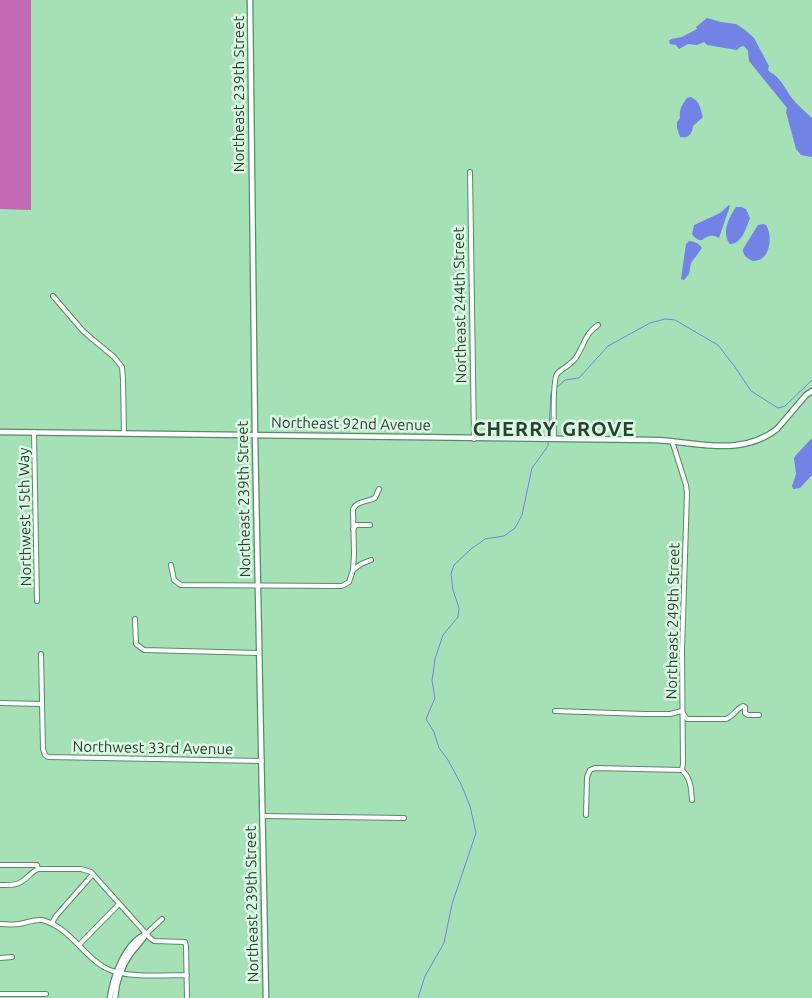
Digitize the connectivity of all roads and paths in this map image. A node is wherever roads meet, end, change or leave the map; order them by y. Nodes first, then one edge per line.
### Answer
1 (250, 0) edge
2 (470, 172) dead end
3 (53, 296) dead end
4 (598, 325) dead end
5 (812, 391) edge
6 (0, 432) edge
7 (34, 432) junction
8 (124, 433) junction
9 (255, 436) junction
10 (474, 439) junction
11 (554, 440) junction
12 (672, 441) junction
13 (379, 490) dead end
14 (370, 525) dead end
15 (353, 529) junction
16 (371, 560) dead end
17 (171, 565) dead end
18 (353, 570) junction
19 (258, 585) junction
20 (37, 601) dead end
21 (135, 619) dead end
22 (259, 653) junction
23 (41, 654) dead end
24 (0, 703) edge
25 (42, 704) junction
26 (555, 711) dead end
27 (682, 711) junction
28 (759, 715) dead end
29 (262, 761) junction
30 (682, 770) junction
31 (692, 800) dead end
32 (586, 815) dead end
33 (263, 816) junction
34 (404, 818) dead end
35 (0, 865) edge
36 (38, 869) junction
37 (93, 874) junction
38 (0, 885) edge
39 (119, 904) junction
40 (162, 920) dead end
41 (52, 923) junction
42 (0, 924) edge
43 (146, 934) junction
44 (79, 945) junction
45 (12, 957) dead end
46 (0, 958) edge
47 (118, 973) junction
48 (187, 975) junction
49 (0, 994) edge
50 (46, 994) dead end
51 (27, 996) edge
52 (110, 998) edge
53 (115, 998) edge
54 (187, 998) edge
55 (266, 998) edge

1 - 9 street, Northeast 239th Street
2 - 10 street, Northeast 244th Street
3 - 8 street
4 - 11 street
5 - 12 street, Northeast 92nd Avenue
6 - 7 street, Northeast 92nd Avenue
7 - 8 street, Northeast 92nd Avenue
7 - 20 street, Northwest 15th Way
8 - 9 street, Northeast 92nd Avenue
9 - 10 street, Northeast 92nd Avenue
9 - 19 street, Northeast 239th Street
10 - 11 street, Northeast 92nd Avenue
11 - 12 street, Northeast 92nd Avenue
12 - 27 street, Northeast 249th Street
13 - 15 street
14 - 15 street
15 - 18 street
16 - 18 street
17 - 19 street
18 - 19 street
19 - 22 street, Northeast 239th Street
21 - 22 street
22 - 29 street, Northeast 239th Street
23 - 25 street
24 - 25 street
25 - 29 street, Northwest 33rd Avenue
26 - 27 street
27 - 28 street
27 - 30 street, Northeast 249th Street
29 - 33 street, Northeast 239th Street
30 - 31 street, Northeast 249th Street
30 - 32 street
33 - 34 street
33 - 55 street, Northeast 239th Street
35 - 36 street
36 - 37 street
36 - 38 street
37 - 39 street
37 - 41 street
39 - 43 street
39 - 44 street
40 - 43 street
41 - 42 street
41 - 44 street
43 - 47 street
43 - 48 street
44 - 47 street
45 - 46 street
47 - 48 street
47 - 52 street
47 - 53 street
48 - 54 street
49 - 51 street
50 - 51 street

